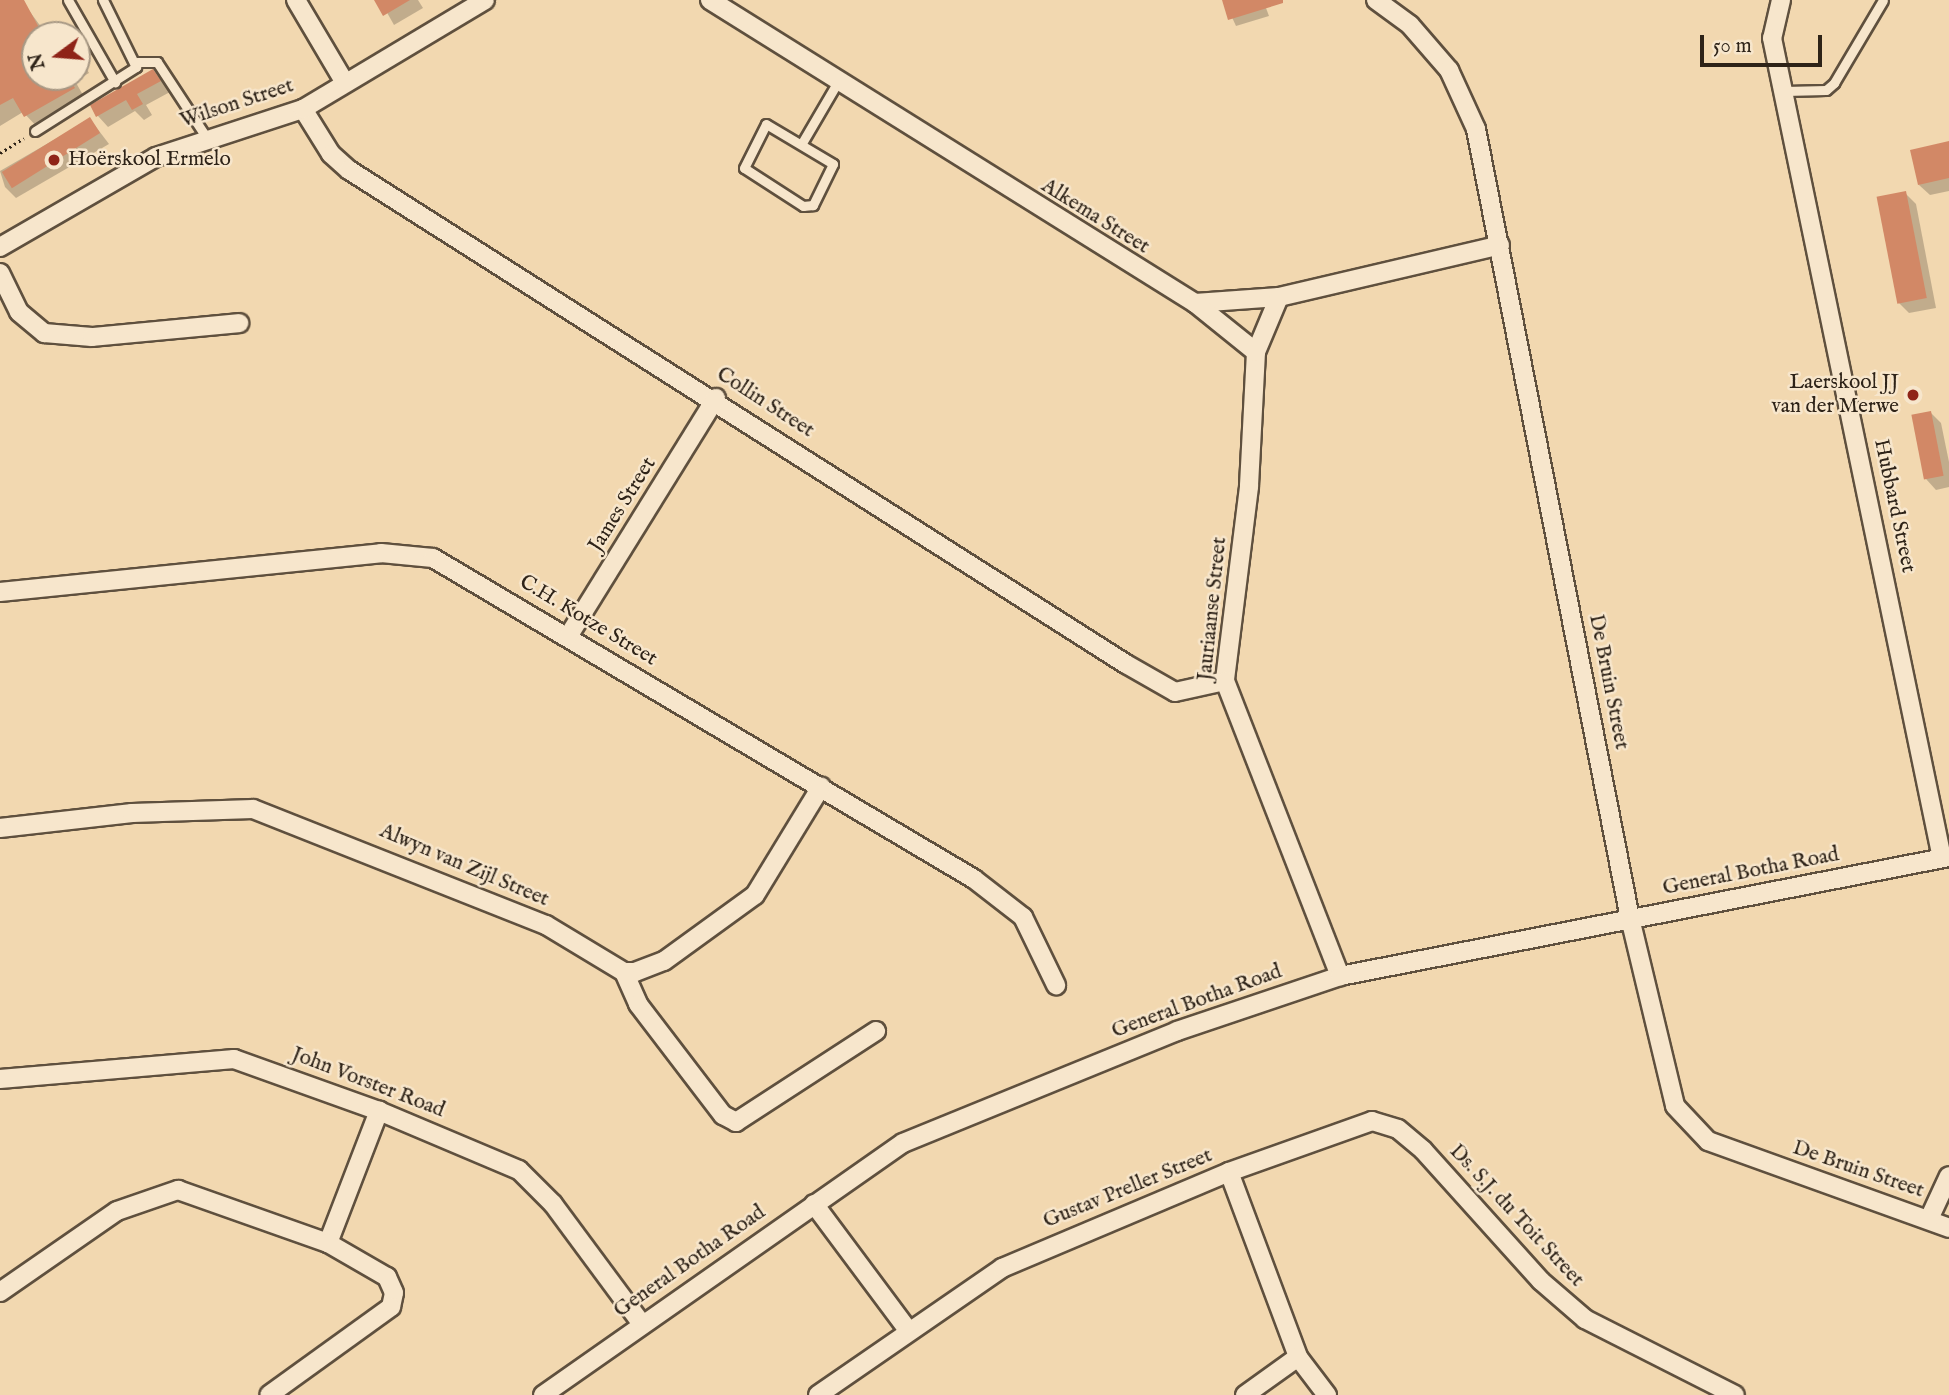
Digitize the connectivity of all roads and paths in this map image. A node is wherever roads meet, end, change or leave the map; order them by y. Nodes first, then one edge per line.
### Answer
1 (68, 0) edge
2 (103, 0) edge
3 (296, 0) edge
4 (485, 0) edge
5 (710, 0) edge
6 (1781, 0) edge
7 (1883, 0) edge
8 (1387, 3) edge
9 (137, 62) junction
10 (115, 82) junction
11 (345, 83) junction
12 (837, 83) junction
13 (1785, 91) junction
14 (303, 108) junction
15 (35, 131) joint
16 (206, 137) junction
17 (802, 143) junction
18 (0, 153) edge
19 (1500, 245) junction
20 (0, 247) edge
21 (0, 273) edge
22 (1279, 297) junction
23 (1195, 303) junction
24 (239, 323) dead end
25 (1256, 352) junction
26 (716, 398) junction
27 (0, 592) edge
28 (569, 635) junction
29 (1225, 681) junction
30 (821, 787) junction
31 (0, 828) edge
32 (1945, 858) edge
33 (1630, 918) junction
34 (624, 972) junction
35 (1340, 976) junction
36 (1056, 985) dead end
37 (876, 1031) dead end
38 (0, 1079) edge
39 (379, 1111) junction
40 (1379, 1121) joint
41 (1229, 1172) junction
42 (1949, 1176) edge
43 (814, 1205) junction
44 (1929, 1219) junction
45 (1949, 1228) edge
46 (328, 1243) junction
47 (0, 1292) edge
48 (641, 1323) junction
49 (908, 1330) junction
50 (1298, 1357) junction
51 (269, 1395) edge
52 (543, 1395) edge
53 (817, 1395) edge
54 (1245, 1395) edge
55 (1327, 1395) edge
56 (1735, 1395) edge

1 - 10 lane
2 - 9 lane
3 - 11 street
4 - 11 street, Wilson Street
5 - 12 street, Alkema Street
6 - 13 street, Hubbard Street
7 - 13 lane
8 - 19 street, De Bruin Street
9 - 10 lane
9 - 16 lane
10 - 15 lane
11 - 14 street, Wilson Street
12 - 17 lane
12 - 23 street, Alkema Street
13 - 32 street, Hubbard Street
14 - 16 street, Wilson Street
14 - 26 street, Collin Street
15 - 18 path
16 - 20 street, Wilson Street
17 - 17 lane
19 - 22 street
19 - 33 street, De Bruin Street
21 - 24 street
22 - 23 street
22 - 25 street, Jauriaanse Street
23 - 25 street
25 - 29 street, Jauriaanse Street
26 - 28 street, James Street
26 - 29 street, Collin Street
27 - 28 street, C.H. Kotze Street
28 - 30 street, C.H. Kotze Street
29 - 35 street, Jauriaanse Street
30 - 34 street
30 - 36 street, C.H. Kotze Street
31 - 34 street, Alwyn van Zijl Street
32 - 33 street, General Botha Road
33 - 35 street, General Botha Road
33 - 44 street, De Bruin Street
34 - 37 street
35 - 43 street, General Botha Road
38 - 39 street, John Vorster Road
39 - 46 street
39 - 48 street, John Vorster Road
40 - 41 street, Gustav Preller Street
40 - 56 street, Ds. S.J. du Toit Street
41 - 49 street, Gustav Preller Street
41 - 50 street
42 - 44 street
43 - 48 street, General Botha Road
43 - 49 street
44 - 45 street, De Bruin Street
46 - 47 street
46 - 51 street
48 - 52 street, General Botha Road
49 - 53 street, Gustav Preller Street
50 - 54 street
50 - 55 street

